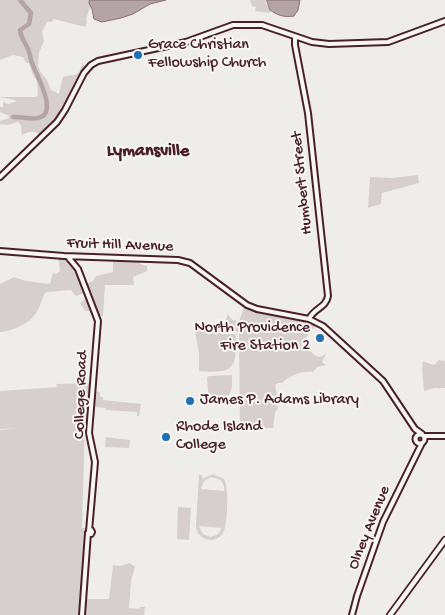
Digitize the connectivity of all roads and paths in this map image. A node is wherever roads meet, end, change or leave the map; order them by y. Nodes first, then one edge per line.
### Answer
1 (445, 21) edge
2 (296, 36) junction
3 (0, 177) edge
4 (0, 251) edge
5 (68, 257) junction
6 (78, 257) junction
7 (78, 268) junction
8 (309, 319) junction
9 (415, 429) junction
10 (445, 436) edge
11 (415, 438) junction
12 (423, 438) junction
13 (416, 453) junction
14 (445, 540) edge
15 (82, 615) edge
16 (352, 615) edge
17 (390, 615) edge

1 - 2 street
2 - 3 street
2 - 8 street, Humbert Street
4 - 5 street, Fruit Hill Avenue
5 - 6 street, Fruit Hill Avenue
5 - 7 street, College Road
6 - 7 street, College Road
6 - 8 street, Fruit Hill Avenue
7 - 15 street, College Road
8 - 9 street, Fruit Hill Avenue
9 - 11 street, Fruit Hill Avenue
9 - 12 street, Fruit Hill Avenue
10 - 12 street, Fruit Hill Avenue
11 - 12 street
11 - 12 street
11 - 13 street, Olney Avenue
12 - 13 street, Olney Avenue
13 - 16 street, Olney Avenue
14 - 17 main road

